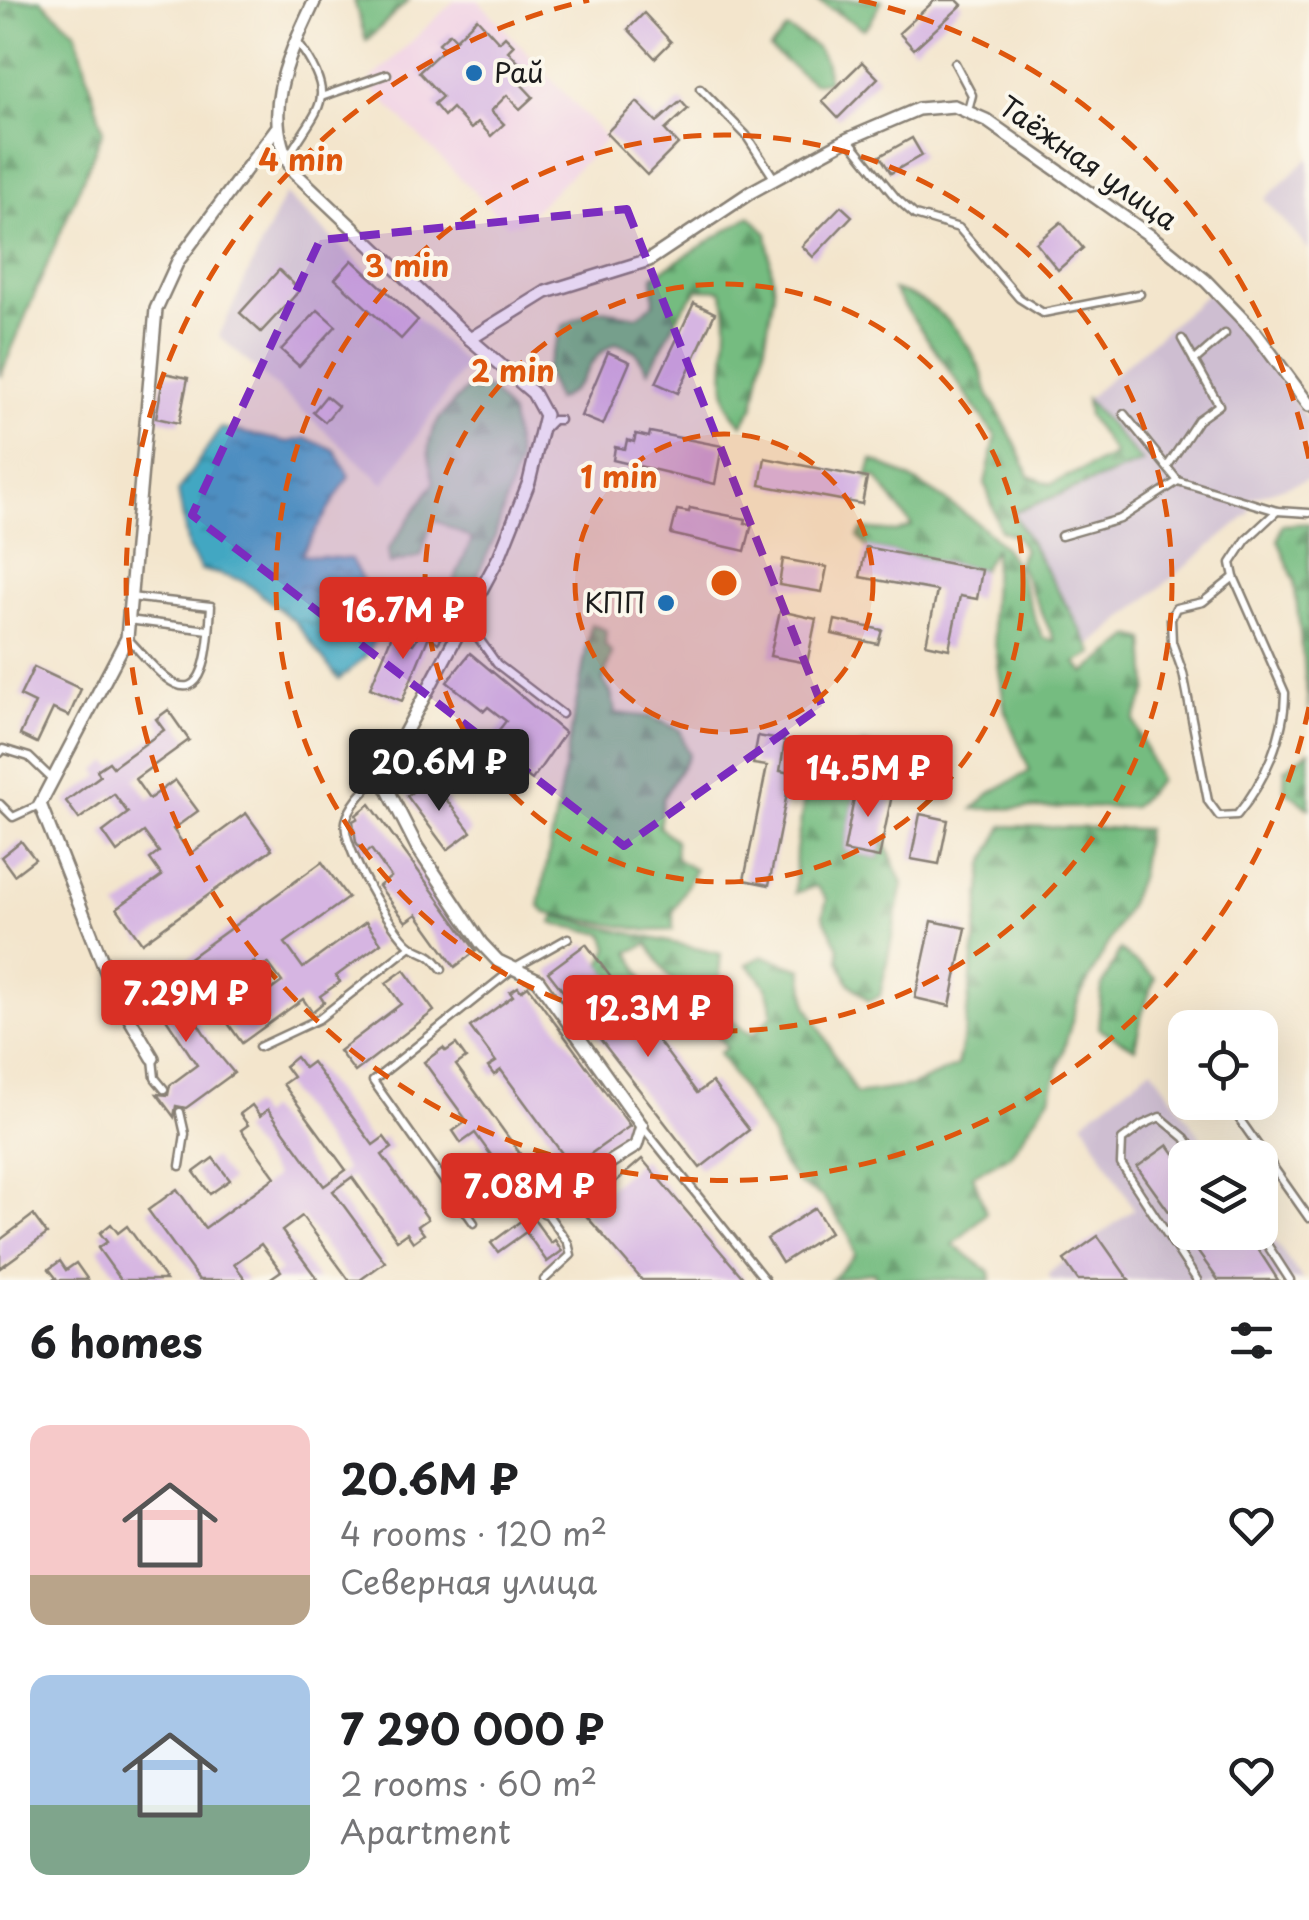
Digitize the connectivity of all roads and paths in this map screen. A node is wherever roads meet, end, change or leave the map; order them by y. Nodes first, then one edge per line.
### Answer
1 (315, 0) edge
2 (296, 40) junction
3 (955, 63) dead end
4 (387, 74) dead end
5 (700, 88) dead end
6 (321, 97) junction
7 (968, 110) junction
8 (276, 130) junction
9 (848, 139) junction
10 (286, 160) junction
11 (774, 178) junction
12 (1140, 294) dead end
13 (1225, 334) dead end
14 (470, 339) junction
15 (1182, 339) dead end
16 (1194, 361) junction
17 (1309, 405) edge
18 (1124, 414) dead end
19 (560, 420) dead end
20 (544, 428) junction
21 (1166, 467) junction
22 (1178, 481) junction
23 (1277, 511) junction
24 (1309, 513) edge
25 (1061, 536) dead end
26 (1234, 577) junction
27 (130, 597) junction
28 (128, 620) junction
29 (466, 622) junction
30 (209, 630) junction
31 (127, 638) junction
32 (562, 714) dead end
33 (0, 753) edge
34 (385, 770) junction
35 (52, 780) junction
36 (0, 804) edge
37 (40, 804) junction
38 (568, 938) dead end
39 (411, 946) junction
40 (442, 968) dead end
41 (512, 969) junction
42 (259, 1047) dead end
43 (153, 1058) joint
44 (164, 1089) dead end
45 (180, 1112) dead end
46 (1240, 1120) edge
47 (642, 1126) junction
48 (1186, 1140) edge
49 (180, 1166) dead end
50 (545, 1211) joint
51 (1309, 1218) edge
52 (474, 1224) dead end
53 (1168, 1236) edge
54 (1177, 1250) edge
55 (1271, 1250) edge
56 (544, 1280) edge
57 (765, 1280) edge
58 (1197, 1280) edge
59 (1290, 1280) edge

1 - 2 street
2 - 6 lane
2 - 8 street
3 - 7 lane
4 - 6 lane
5 - 11 lane
6 - 10 lane
7 - 9 street, Таёжная улица
7 - 17 street, Таёжная улица
8 - 10 street
8 - 27 street
9 - 11 street, Таёжная улица
9 - 12 lane
10 - 14 street
11 - 14 street, Таёжная улица
13 - 16 lane
14 - 20 street
15 - 16 lane
16 - 21 lane
18 - 21 lane
19 - 20 lane
20 - 29 street
21 - 22 lane
22 - 23 lane
22 - 25 lane
23 - 24 lane
23 - 26 lane
26 - 26 lane
27 - 28 street
27 - 30 lane
28 - 30 lane
28 - 31 street
29 - 32 lane
29 - 34 street
30 - 31 lane
31 - 35 street
33 - 35 lane
34 - 39 lane
34 - 41 street
35 - 37 street
36 - 37 lane
37 - 43 street
38 - 41 lane
39 - 40 lane
39 - 42 lane
41 - 47 street
41 - 52 lane
43 - 44 lane
45 - 49 lane
46 - 51 lane
47 - 50 street
47 - 57 lane
48 - 53 lane
50 - 56 lane
54 - 58 lane
55 - 59 lane

